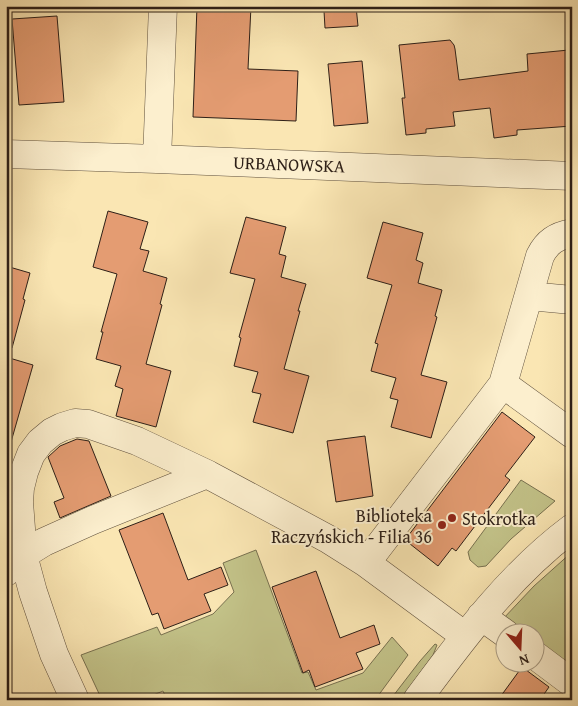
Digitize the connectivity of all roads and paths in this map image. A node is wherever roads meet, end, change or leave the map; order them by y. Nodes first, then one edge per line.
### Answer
1 (163, 6) edge
2 (6, 154) edge
3 (158, 158) junction
4 (572, 176) edge
5 (572, 233) edge
6 (529, 296) junction
7 (572, 300) edge
8 (504, 384) junction
9 (572, 434) edge
10 (207, 474) junction
11 (572, 528) edge
12 (366, 563) junction
13 (15, 564) edge
14 (473, 626) junction
15 (496, 632) edge
16 (546, 664) edge
17 (572, 683) edge
18 (75, 700) edge
19 (417, 700) edge

1 - 3 street
2 - 3 street, URBANOWSKA
3 - 4 street, URBANOWSKA
5 - 6 street
6 - 7 street
6 - 8 street
8 - 9 street
8 - 12 street
10 - 12 street
10 - 13 street
10 - 13 street
11 - 14 street
12 - 14 street
13 - 18 street
14 - 15 street
14 - 19 street
16 - 17 street

